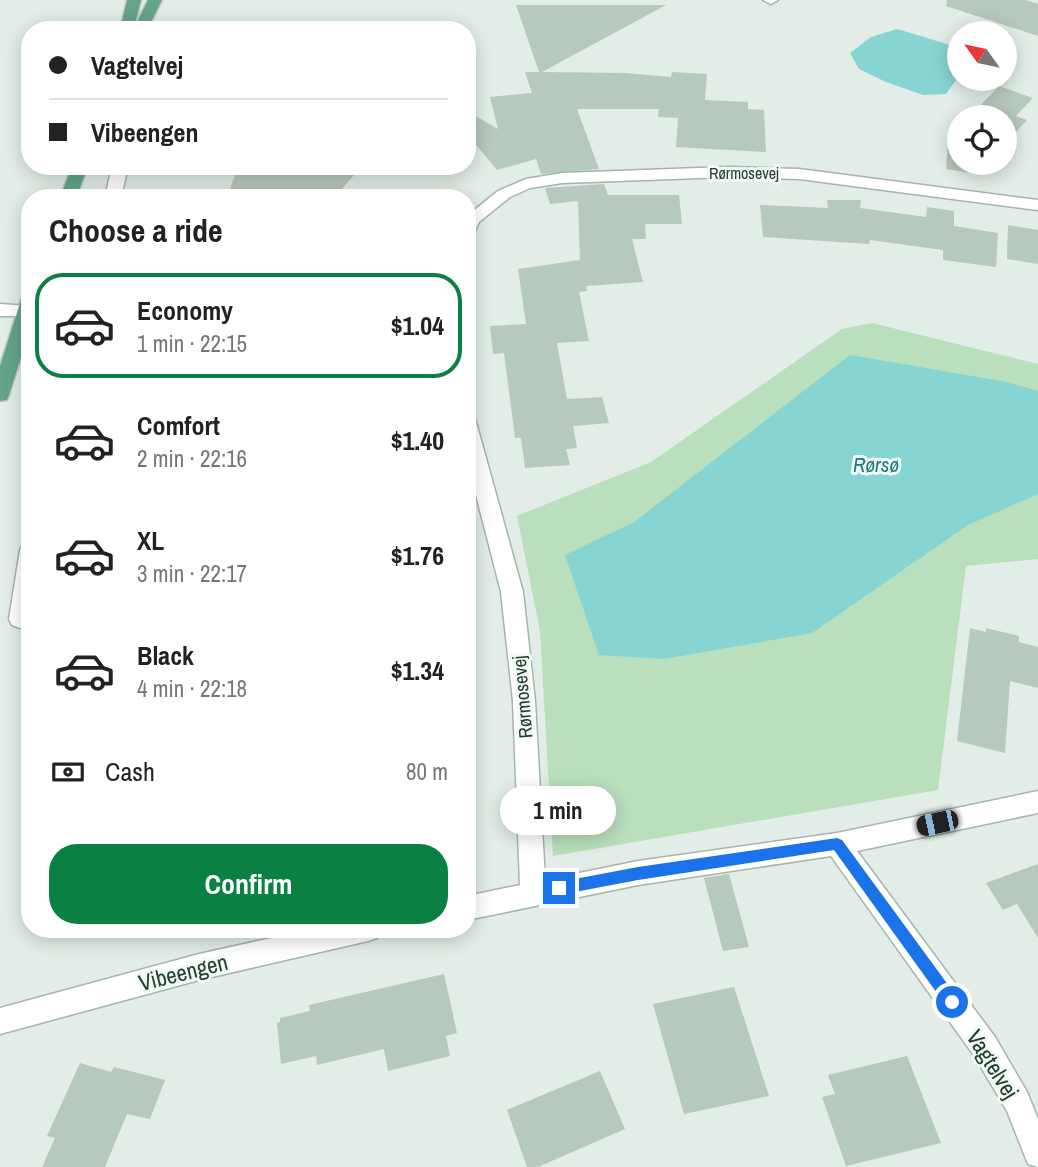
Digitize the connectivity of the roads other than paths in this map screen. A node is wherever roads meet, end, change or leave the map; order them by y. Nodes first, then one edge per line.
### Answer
1 (134, 0) edge
2 (155, 0) edge
3 (129, 21) edge
4 (144, 21) edge
5 (1038, 205) edge
6 (476, 217) edge
7 (21, 306) edge
8 (0, 310) edge
9 (21, 328) edge
10 (0, 395) edge
11 (476, 456) edge
12 (21, 612) edge
13 (20, 619) dead end
14 (1038, 802) edge
15 (837, 844) junction
16 (533, 894) junction
17 (476, 906) edge
18 (329, 938) edge
19 (0, 1021) edge
20 (1038, 1154) edge

1 - 3 main road
2 - 4 main road
5 - 6 street, Rørmosevej
7 - 8 street
9 - 10 main road
11 - 16 street, Rørmosevej
12 - 13 street
14 - 15 street
15 - 16 street
15 - 20 street, Vagtelvej
16 - 17 street
18 - 19 street, Vibeengen

